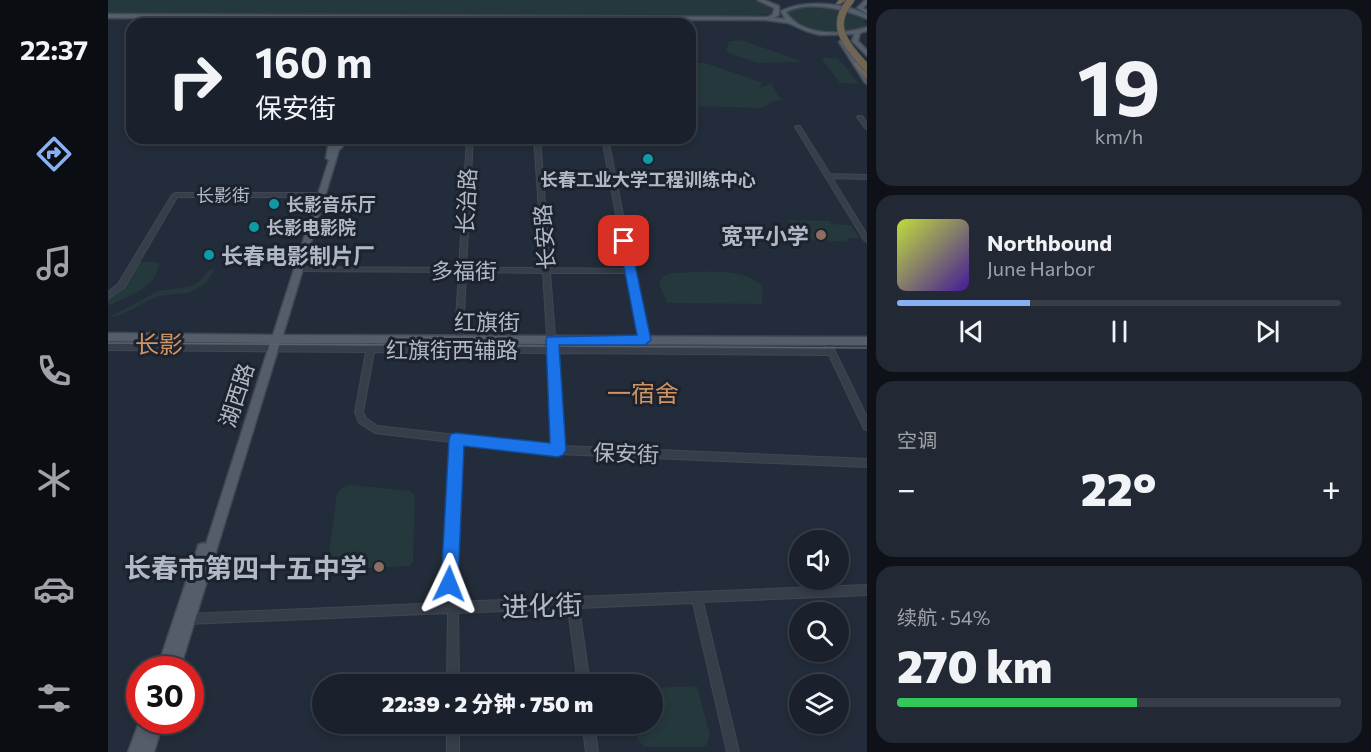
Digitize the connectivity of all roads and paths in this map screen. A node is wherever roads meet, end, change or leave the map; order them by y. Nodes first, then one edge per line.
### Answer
1 (761, 0) edge
2 (768, 0) edge
3 (823, 0) edge
4 (842, 0) edge
5 (867, 1) edge
6 (795, 2) edge
7 (829, 3) junction
8 (861, 7) edge
9 (784, 11) junction
10 (108, 15) edge
11 (377, 16) joint
12 (771, 17) junction
13 (867, 17) edge
14 (513, 18) edge
15 (676, 18) edge
16 (696, 18) edge
17 (753, 18) junction
18 (789, 21) junction
19 (862, 33) edge
20 (826, 34) junction
21 (843, 44) junction
22 (867, 54) edge
23 (867, 61) edge
24 (856, 64) junction
25 (867, 68) edge
26 (867, 77) edge
27 (867, 82) edge
28 (860, 117) dead end
29 (867, 126) edge
30 (798, 127) dead end
31 (330, 144) edge
32 (341, 144) edge
33 (470, 144) edge
34 (537, 144) edge
35 (606, 144) edge
36 (828, 176) junction
37 (867, 177) edge
38 (319, 195) junction
39 (867, 240) edge
40 (298, 269) junction
41 (463, 270) junction
42 (546, 271) junction
43 (630, 271) junction
44 (108, 296) edge
45 (108, 334) edge
46 (459, 335) junction
47 (867, 337) edge
48 (274, 340) junction
49 (827, 341) junction
50 (867, 341) edge
51 (552, 342) junction
52 (645, 342) junction
53 (371, 344) junction
54 (108, 347) edge
55 (832, 352) junction
56 (867, 426) edge
57 (456, 439) junction
58 (558, 450) junction
59 (867, 463) edge
60 (867, 590) edge
61 (697, 598) junction
62 (573, 604) junction
63 (451, 609) junction
64 (184, 619) junction
65 (169, 656) edge
66 (176, 656) edge
67 (453, 674) edge
68 (583, 674) edge
69 (142, 734) edge
70 (152, 734) edge
71 (453, 734) edge
72 (590, 734) edge
73 (136, 752) edge
74 (146, 752) edge
75 (453, 752) edge
76 (592, 752) edge
77 (733, 752) edge

1 - 9 main road
1 - 12 main road
2 - 6 main road
3 - 4 main road
4 - 7 main road
4 - 25 highway, bridge
5 - 8 main road
6 - 7 main road
6 - 9 main road
7 - 8 main road
8 - 13 main road
8 - 23 highway, bridge
9 - 12 main road
9 - 18 main road
10 - 11 main road
11 - 14 main road
12 - 15 main road
16 - 17 main road
17 - 18 main road
17 - 21 main road
18 - 20 main road
19 - 20 main road
19 - 22 main road
20 - 21 main road
21 - 24 main road
24 - 26 highway
24 - 27 main road
28 - 29 street
30 - 36 street
31 - 38 main road, 湖西路
32 - 38 main road, 湖西路
33 - 41 street, 长治路
34 - 42 street, 长安路
35 - 43 street
36 - 37 street
36 - 39 street
38 - 40 main road, 湖西路
38 - 44 street, 长影街
38 - 48 main road, 湖西路
40 - 41 street, 多福街
40 - 48 main road, 湖西路
41 - 42 street, 多福街
41 - 46 street, 长治路
42 - 43 street, 多福街
42 - 51 street, 长安路
43 - 52 street
45 - 48 main road, 红旗街
46 - 48 main road, 红旗街
46 - 51 main road, 红旗街
47 - 52 main road, 红旗街
48 - 53 main road, 红旗街
48 - 54 street
48 - 64 main road, 湖西路
49 - 50 main road, 红旗街
49 - 52 main road, 红旗街
49 - 55 street
51 - 52 main road, 红旗街
51 - 53 main road, 红旗街
51 - 58 street, 长安路
52 - 55 street
53 - 57 street, 保安街
55 - 56 street
57 - 58 street, 保安街
57 - 63 street
58 - 59 street, 保安街
60 - 61 street, 进化街
61 - 62 street, 进化街
61 - 77 street
62 - 63 street, 进化街
62 - 68 street
63 - 64 street, 进化街
63 - 67 street
64 - 65 main road, 湖西路
64 - 66 main road, 湖西路
69 - 73 main road
70 - 74 main road
71 - 75 street
72 - 76 street

